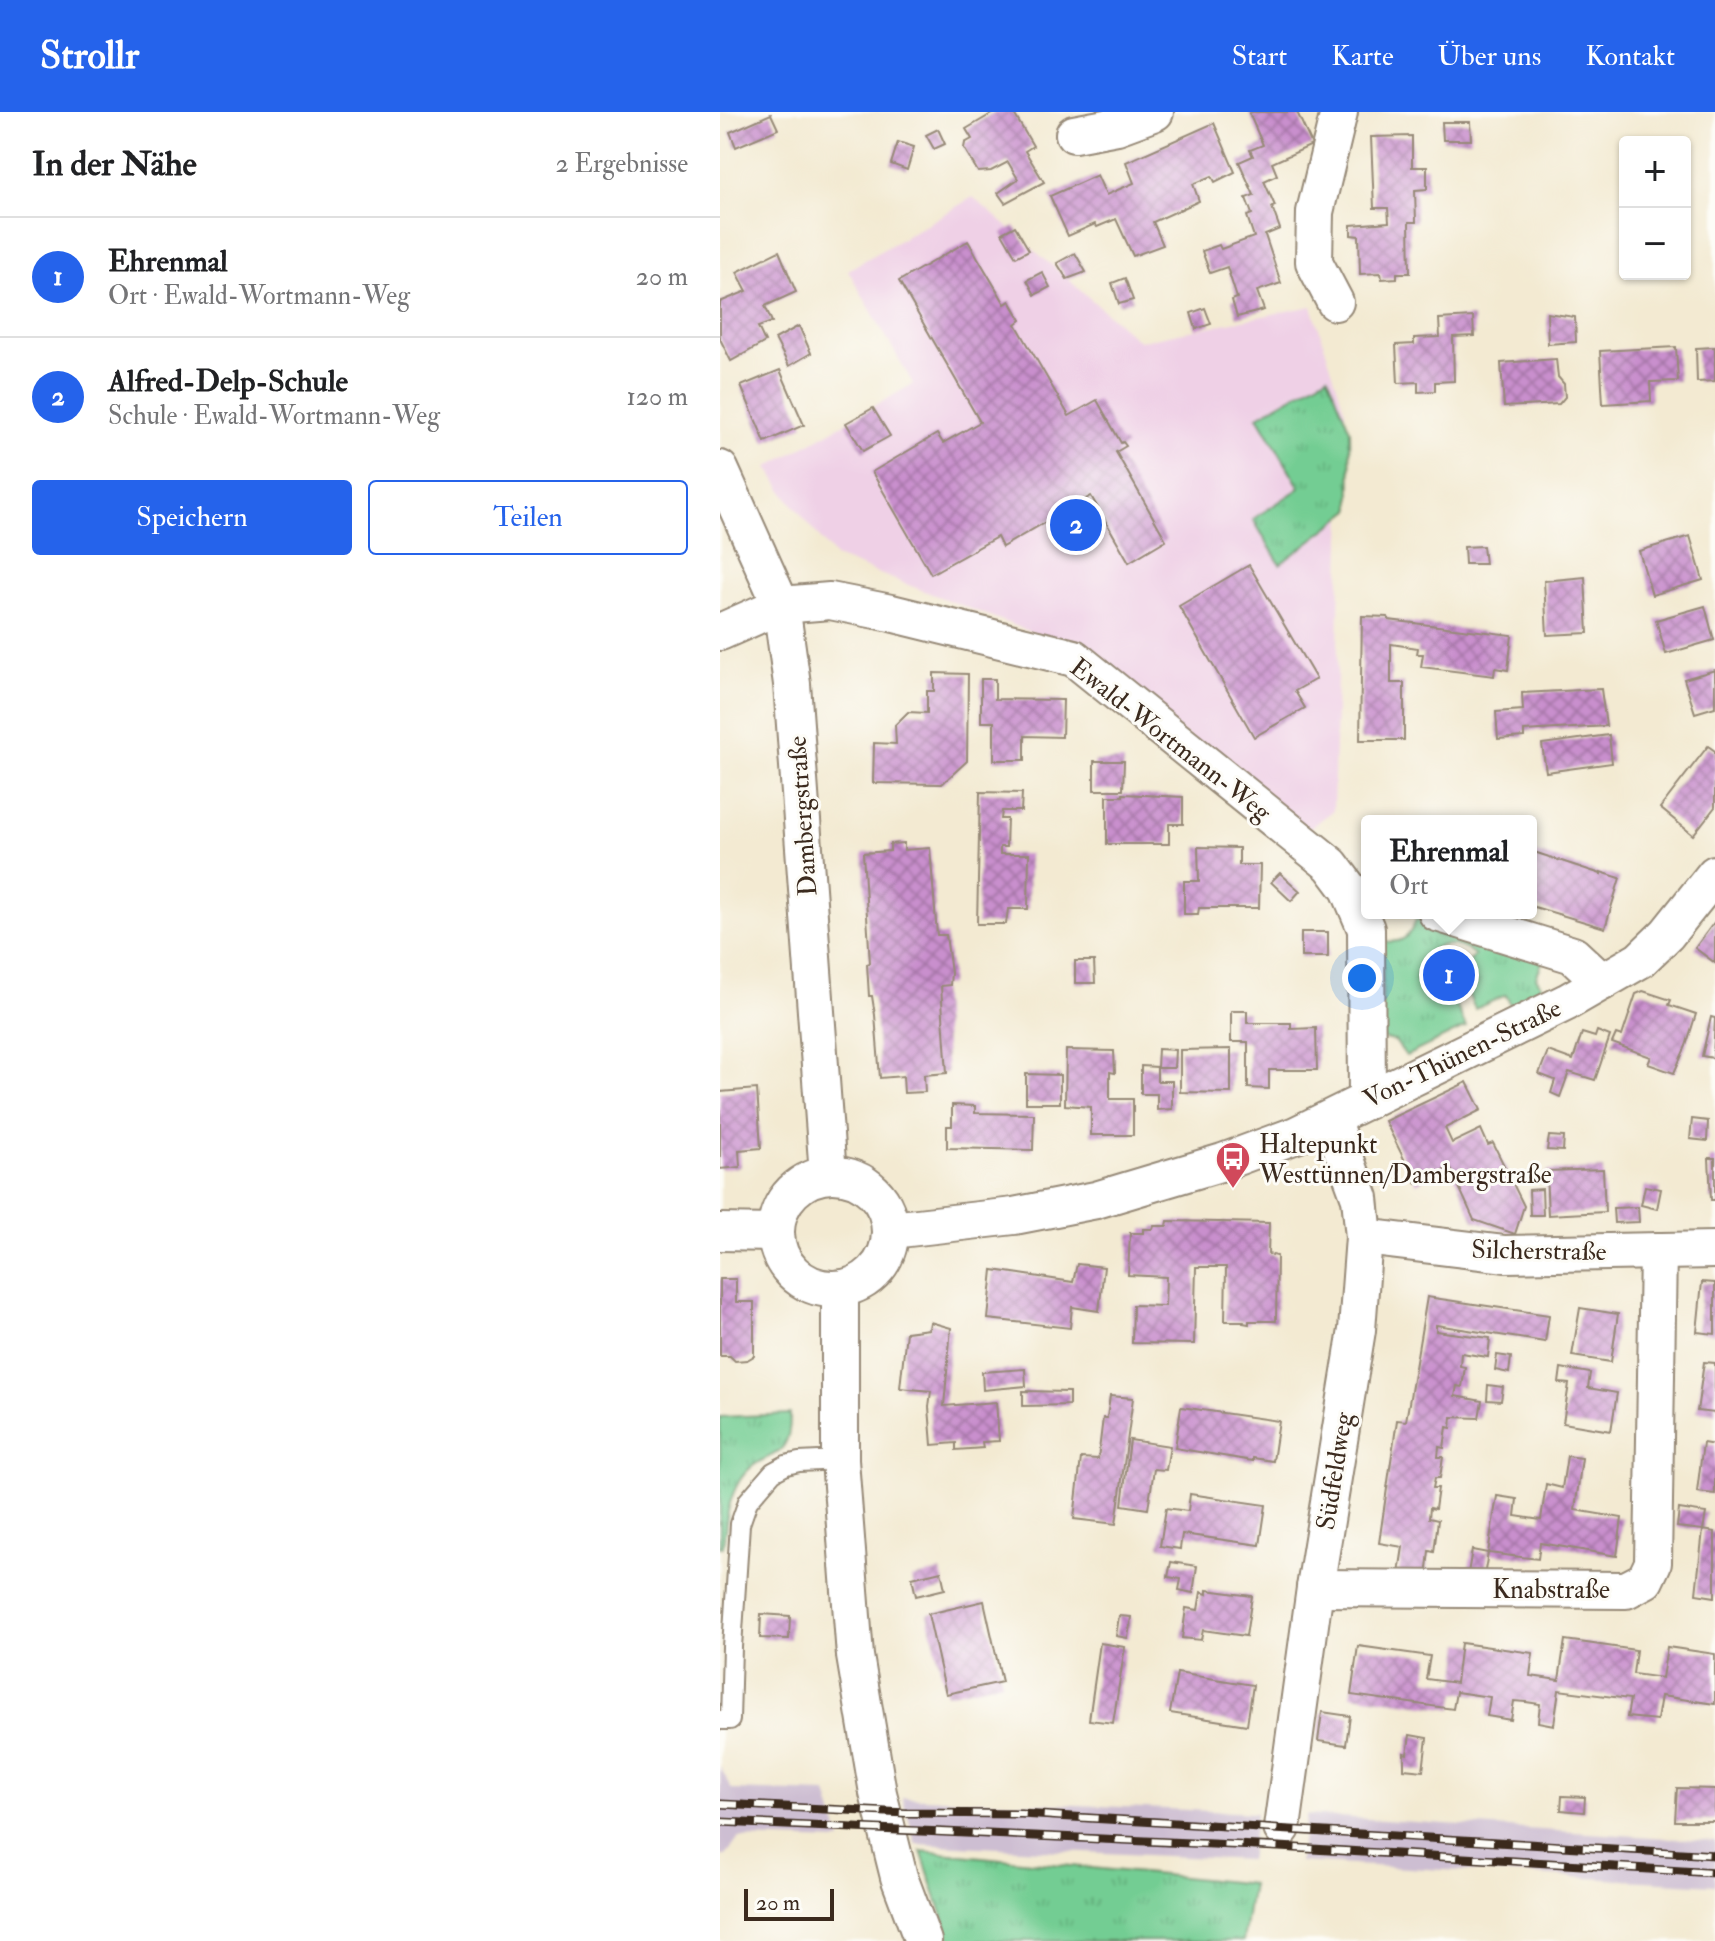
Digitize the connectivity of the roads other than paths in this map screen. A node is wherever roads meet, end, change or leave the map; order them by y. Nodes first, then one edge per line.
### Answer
1 (1155, 112) edge
2 (1339, 112) edge
3 (1074, 134) dead end
4 (1335, 302) dead end
5 (720, 469) edge
6 (781, 605) junction
7 (720, 632) edge
8 (1715, 874) edge
9 (1358, 891) edge
10 (1364, 919) edge
11 (1456, 919) edge
12 (1602, 982) junction
13 (1367, 1101) junction
14 (1331, 1119) junction
15 (828, 1175) junction
16 (891, 1230) junction
17 (720, 1232) edge
18 (776, 1233) junction
19 (1364, 1237) junction
20 (1715, 1250) edge
21 (1658, 1251) junction
22 (840, 1289) junction
23 (840, 1460) junction
24 (1315, 1588) junction
25 (726, 1647) edge
26 (720, 1720) edge
27 (1282, 1828) dead end
28 (923, 1941) edge

1 - 3 street
2 - 4 street
5 - 6 street, Dambergstraße
6 - 7 street, Ewald-Wortmann-Weg
6 - 9 street, Ewald-Wortmann-Weg
6 - 15 street, Dambergstraße
8 - 12 street, Von-Thünen-Straße
10 - 13 street, Ewald-Wortmann-Weg
11 - 12 street
12 - 13 street, Von-Thünen-Straße
13 - 14 street, Von-Thünen-Straße
14 - 16 street, Von-Thünen-Straße
14 - 19 street, Südfeldweg
15 - 16 street
15 - 18 street
16 - 22 street
17 - 18 street
18 - 22 street
19 - 21 street, Silcherstraße
19 - 24 street, Südfeldweg
20 - 21 street, Silcherstraße
21 - 24 street, Knabstraße
22 - 23 street
23 - 25 lane
23 - 28 street
24 - 27 street, Südfeldweg
25 - 26 lane

